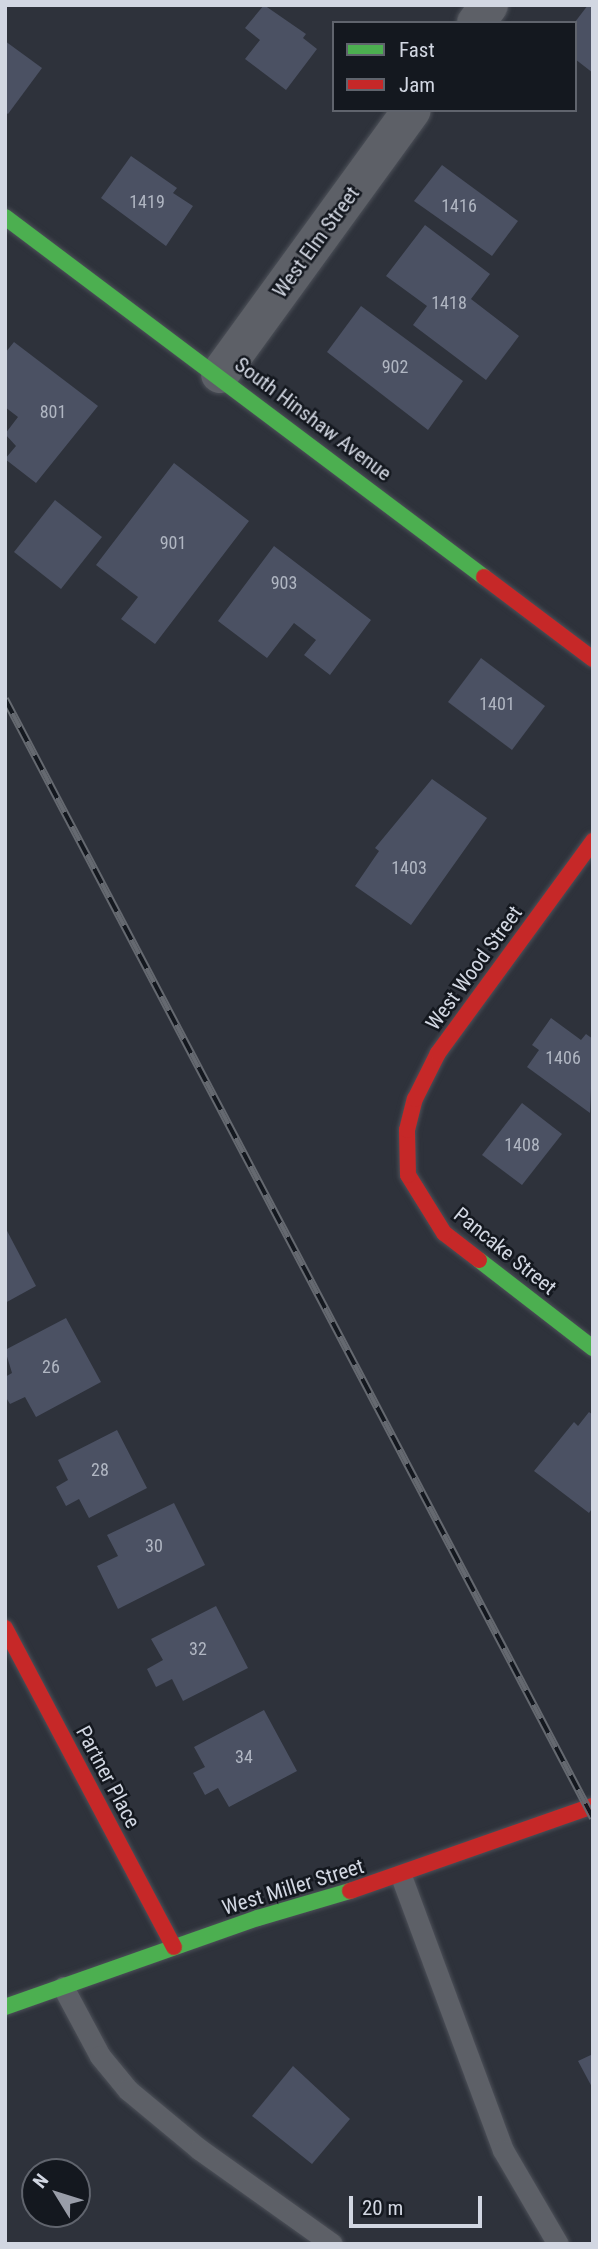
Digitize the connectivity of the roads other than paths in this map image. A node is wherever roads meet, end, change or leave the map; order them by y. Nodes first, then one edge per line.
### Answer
1 (489, 5) edge
2 (477, 21) edge
3 (411, 112) edge
4 (5, 217) edge
5 (220, 374) junction
6 (593, 659) edge
7 (593, 841) edge
8 (407, 1130) joint
9 (593, 1348) edge
10 (5, 1628) edge
11 (593, 1806) edge
12 (401, 1876) junction
13 (174, 1947) junction
14 (63, 1987) junction
15 (5, 2007) edge
16 (332, 2244) edge
17 (558, 2244) edge

1 - 2 street
3 - 5 street, West Elm Street
4 - 5 street, South Hinshaw Avenue
5 - 6 street, South Hinshaw Avenue
7 - 8 street, West Wood Street
8 - 9 street, Pancake Street
10 - 13 street, Partner Place
11 - 12 street, West Miller Street
12 - 13 street, West Miller Street
12 - 17 lane
13 - 14 street, West Miller Street
14 - 15 street, West Miller Street
14 - 16 lane

